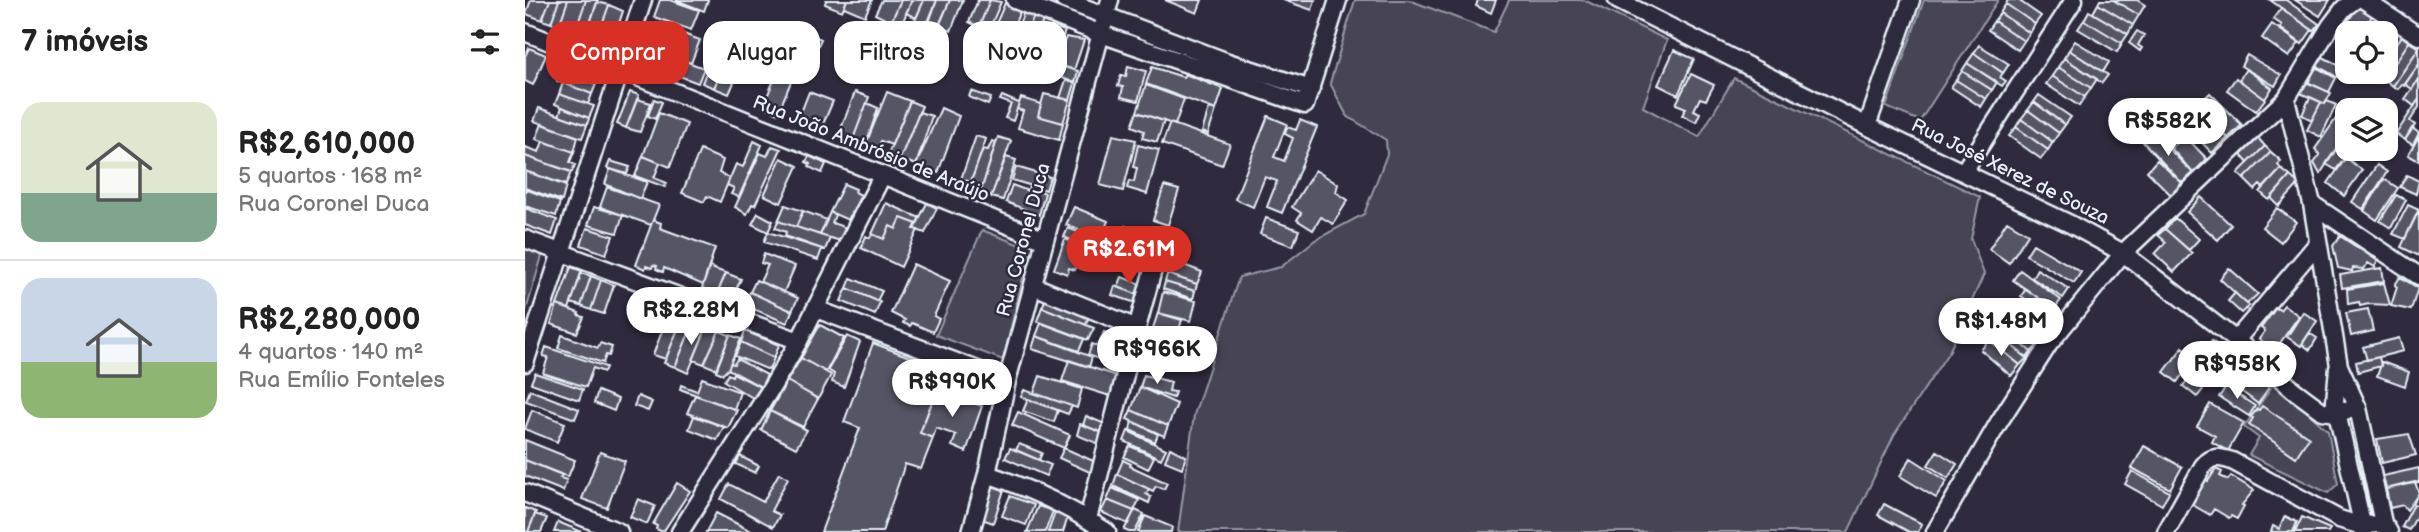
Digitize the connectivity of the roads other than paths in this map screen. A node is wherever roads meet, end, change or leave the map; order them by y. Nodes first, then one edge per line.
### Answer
1 (643, 0) edge
2 (1015, 0) edge
3 (1064, 0) edge
4 (1110, 0) edge
5 (1338, 0) edge
6 (1617, 0) edge
7 (1911, 0) edge
8 (2074, 0) edge
9 (2355, 0) edge
10 (2364, 0) edge
11 (2389, 8) edge
12 (1105, 17) junction
13 (636, 21) edge
14 (525, 33) edge
15 (1101, 34) junction
16 (2419, 36) edge
17 (546, 41) edge
18 (1229, 62) junction
19 (1223, 79) junction
20 (616, 84) edge
21 (652, 84) edge
22 (1311, 89) junction
23 (2287, 99) junction
24 (1867, 126) junction
25 (1964, 171) junction
26 (882, 176) junction
27 (2312, 204) junction
28 (525, 239) edge
29 (1045, 240) junction
30 (2318, 243) junction
31 (1159, 248) dead end
32 (561, 253) junction
33 (2123, 253) junction
34 (2419, 276) edge
35 (1034, 286) junction
36 (816, 309) junction
37 (1137, 328) junction
38 (2236, 340) junction
39 (799, 341) junction
40 (525, 363) edge
41 (2339, 366) junction
42 (1007, 381) junction
43 (2358, 408) junction
44 (2337, 413) junction
45 (987, 474) junction
46 (525, 493) edge
47 (1088, 519) junction
48 (2386, 528) edge
49 (2363, 529) edge
50 (619, 532) edge
51 (680, 532) edge
52 (971, 532) edge
53 (1107, 532) edge
54 (1935, 532) edge
55 (2166, 532) edge

1 - 13 street
2 - 15 street
3 - 12 street
4 - 12 street, Rua Coronel Duca
5 - 22 street
6 - 24 street, Rua José Xerez de Souza
7 - 24 street
8 - 25 street
9 - 23 street
10 - 11 street
11 - 16 street
12 - 15 street, Rua Coronel Duca
12 - 18 street
14 - 17 street, Rua João Ambrósio de Araújo
15 - 19 street
15 - 29 street, Rua Coronel Duca
18 - 19 street
18 - 22 street
19 - 22 street
20 - 32 street
21 - 26 street, Rua João Ambrósio de Araújo
23 - 27 street
23 - 33 street
24 - 25 street, Rua José Xerez de Souza
25 - 33 street, Rua José Xerez de Souza
26 - 29 street, Rua João Ambrósio de Araújo
26 - 36 street
27 - 30 street
27 - 34 street
28 - 32 street
29 - 35 street, Rua Coronel Duca
30 - 38 street
30 - 41 street
31 - 37 street
32 - 39 street
32 - 40 street
33 - 38 street, Rua José Xerez de Souza
33 - 54 street
35 - 37 street
35 - 42 street, Rua Coronel Duca
36 - 39 street
36 - 42 street
37 - 47 street
38 - 44 street, Rua José Xerez de Souza
39 - 51 street
41 - 43 street
41 - 44 street
42 - 45 street, Rua Coronel Duca
43 - 44 street
43 - 48 street
44 - 49 street
45 - 47 street
45 - 52 street, Rua Coronel Duca
46 - 50 street
47 - 53 street
48 - 49 street
49 - 55 street

